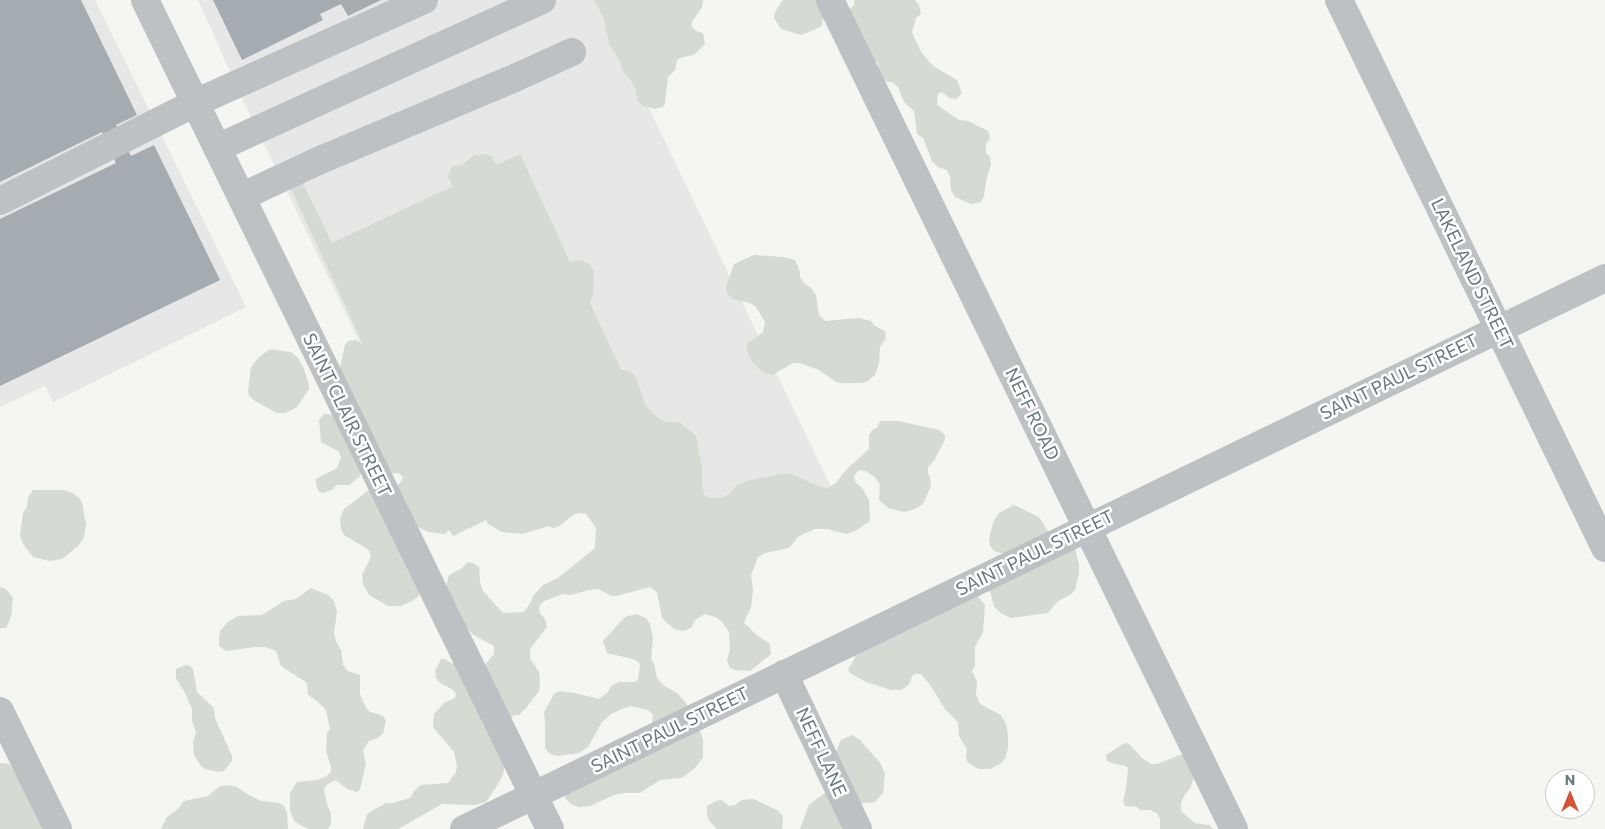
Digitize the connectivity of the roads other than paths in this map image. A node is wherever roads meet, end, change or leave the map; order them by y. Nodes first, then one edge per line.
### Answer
1 (145, 0) edge
2 (424, 0) edge
3 (542, 0) edge
4 (830, 0) edge
5 (1339, 0) edge
6 (572, 52) dead end
7 (195, 103) junction
8 (217, 148) junction
9 (241, 197) junction
10 (0, 201) edge
11 (1605, 278) edge
12 (1498, 329) junction
13 (1088, 528) junction
14 (1605, 548) edge
15 (784, 674) junction
16 (3, 727) edge
17 (534, 796) junction
18 (58, 829) edge
19 (464, 829) edge
20 (550, 829) edge
21 (858, 829) edge
22 (1234, 829) edge

1 - 7 street, SAINT CLAIR STREET
2 - 7 street
3 - 8 street
4 - 13 street, NEFF ROAD
5 - 12 street, LAKELAND STREET
6 - 9 street
7 - 8 street, SAINT CLAIR STREET
7 - 10 street
8 - 9 street, SAINT CLAIR STREET
9 - 17 street, SAINT CLAIR STREET
11 - 12 street, SAINT PAUL STREET
12 - 13 street, SAINT PAUL STREET
12 - 14 street, LAKELAND STREET
13 - 15 street, SAINT PAUL STREET
13 - 22 street, NEFF ROAD
15 - 17 street, SAINT PAUL STREET
15 - 21 street, NEFF LANE
16 - 18 street
17 - 19 street, SAINT PAUL STREET
17 - 20 street, SAINT CLAIR STREET

